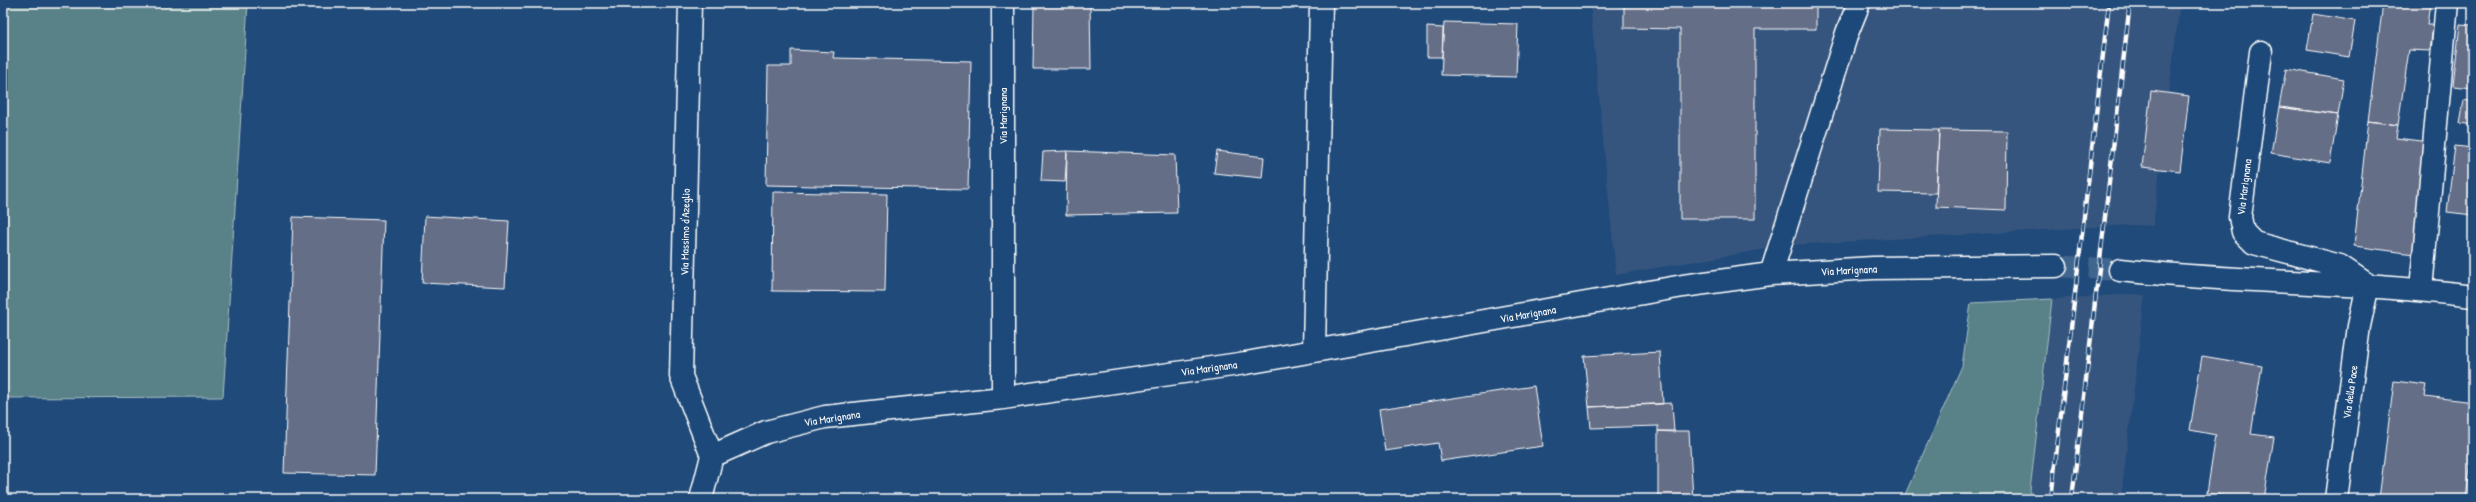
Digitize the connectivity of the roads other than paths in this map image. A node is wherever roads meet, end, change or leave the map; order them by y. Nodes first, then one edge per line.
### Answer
1 (690, 3) edge
2 (1003, 3) edge
3 (1321, 3) edge
4 (1859, 3) edge
5 (2448, 3) edge
6 (2262, 52) dead end
7 (2056, 266) tunnel mouth
8 (2120, 270) tunnel mouth
9 (1772, 274) junction
10 (2368, 285) junction
11 (2421, 289) junction
12 (2473, 296) edge
13 (1314, 351) junction
14 (1003, 398) junction
15 (712, 456) junction
16 (701, 499) edge
17 (2336, 499) edge

1 - 15 street, Via Massimo d'Azeglio
2 - 14 street, Via Marignana
3 - 13 street
4 - 9 street
5 - 11 street
6 - 10 street, Via Marignana
7 - 9 street, Via Marignana
8 - 10 street, Via Marignana
9 - 13 street, Via Marignana
10 - 11 street, Via Marignana
10 - 17 street, Via della Pace
11 - 12 street, Via Marignana
13 - 14 street, Via Marignana
14 - 15 street, Via Marignana
15 - 16 street

